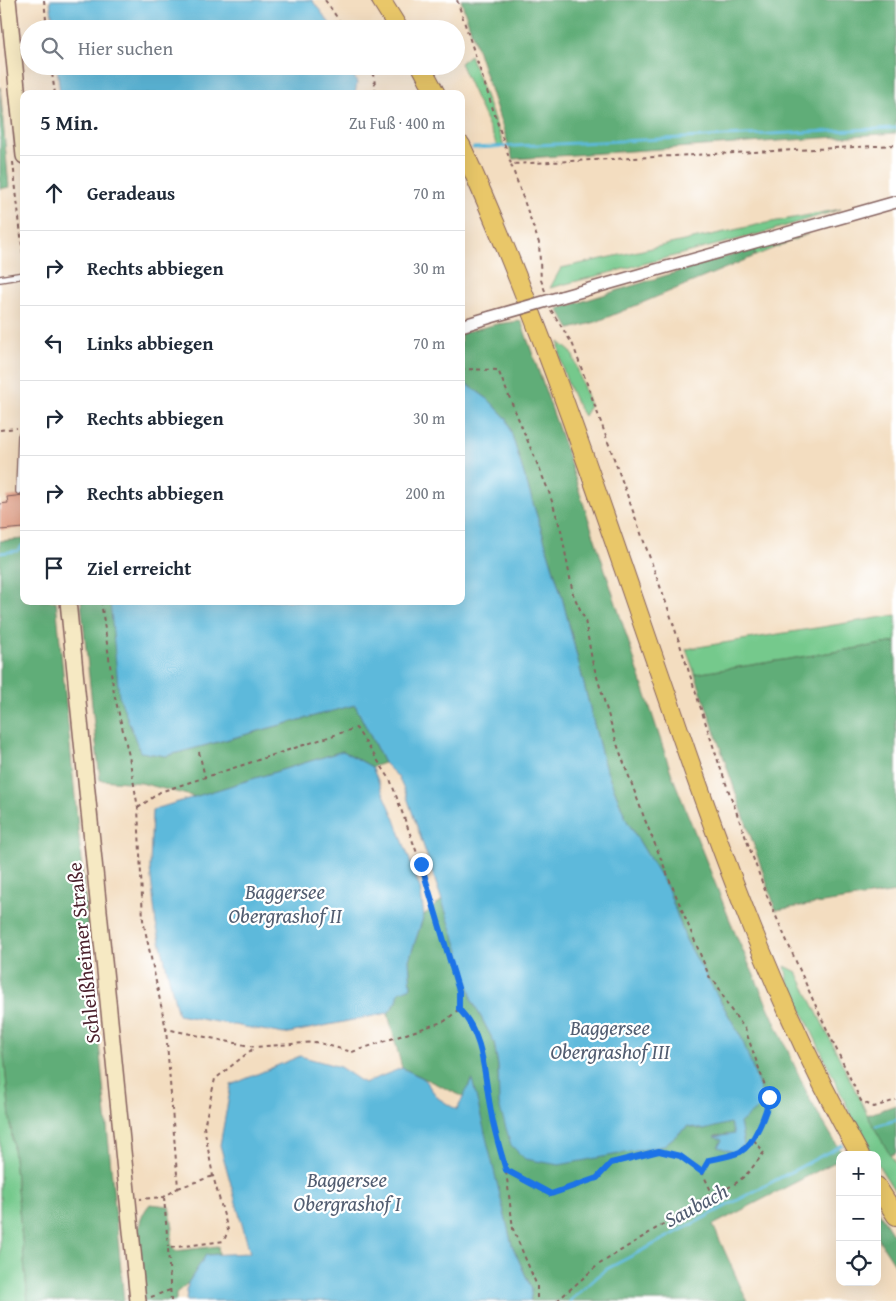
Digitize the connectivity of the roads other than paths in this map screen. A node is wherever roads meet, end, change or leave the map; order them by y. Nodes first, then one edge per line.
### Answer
1 (8, 0) edge
2 (381, 0) edge
3 (393, 20) edge
4 (426, 75) edge
5 (434, 90) edge
6 (20, 117) edge
7 (465, 154) edge
8 (896, 202) edge
9 (20, 276) edge
10 (0, 279) edge
11 (465, 325) edge
12 (20, 464) edge
13 (19, 491) dead end
14 (68, 605) edge
15 (858, 1151) edge
16 (881, 1192) edge
17 (896, 1216) edge
18 (142, 1300) edge

1 - 6 main road
2 - 3 highway
4 - 5 highway
7 - 15 highway
8 - 11 street, bridge
9 - 10 lane
12 - 13 lane
14 - 18 main road, Schleißheimer Straße
16 - 17 highway

